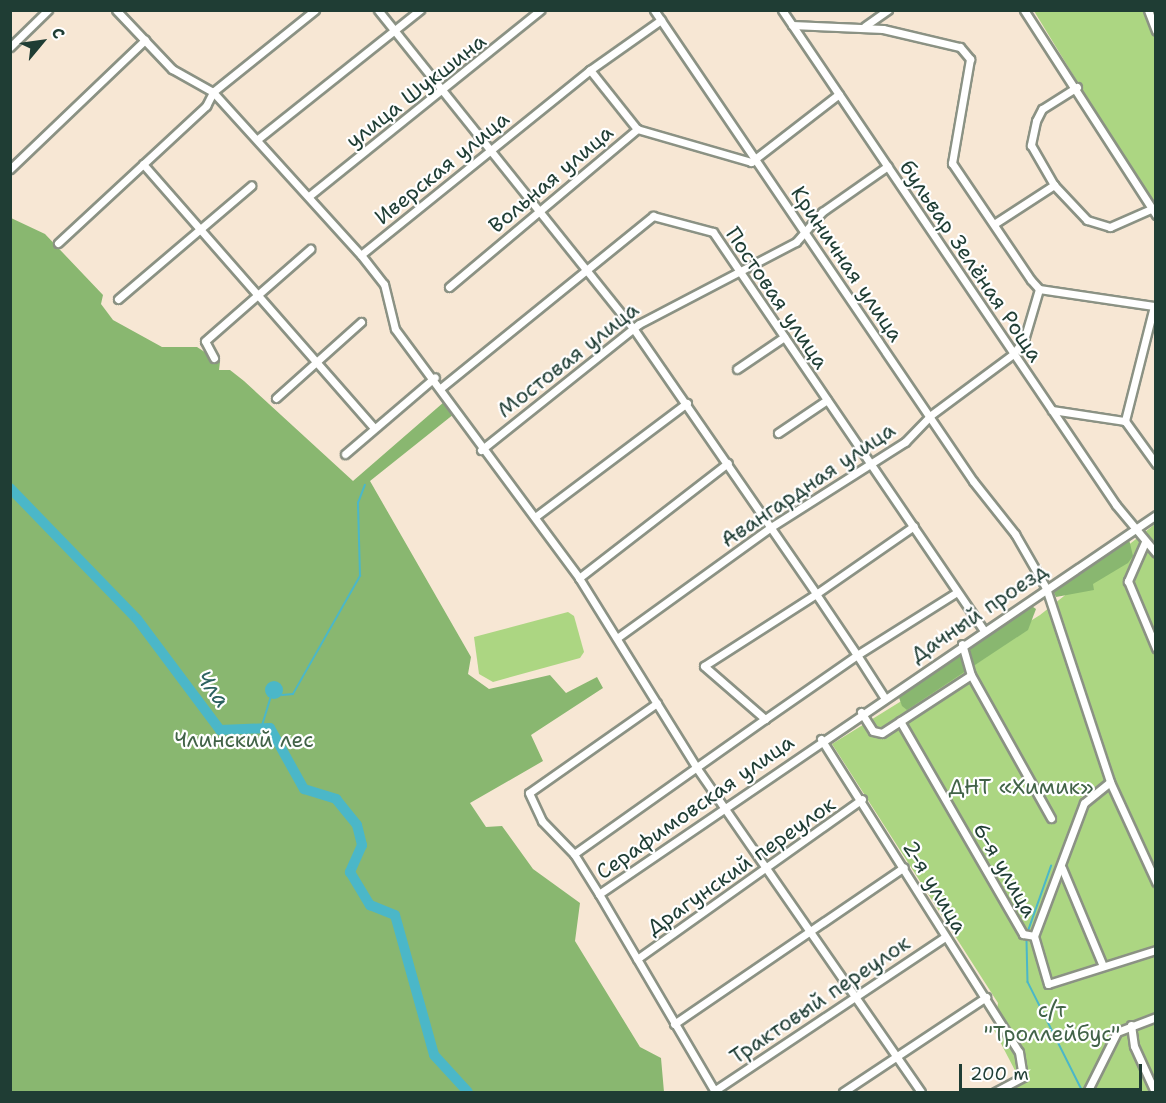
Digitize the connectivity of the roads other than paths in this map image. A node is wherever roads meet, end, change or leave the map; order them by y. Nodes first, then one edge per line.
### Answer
1 (48, 10) edge
2 (116, 10) edge
3 (315, 10) edge
4 (378, 10) edge
5 (420, 10) edge
6 (540, 10) edge
7 (654, 10) edge
8 (782, 10) edge
9 (888, 10) edge
10 (1024, 10) edge
11 (1148, 10) edge
12 (661, 20) junction
13 (792, 24) junction
14 (865, 26) junction
15 (395, 30) junction
16 (1155, 30) edge
17 (145, 40) junction
18 (10, 47) edge
19 (590, 70) junction
20 (1077, 87) junction
21 (444, 88) junction
22 (213, 92) junction
23 (839, 94) junction
24 (637, 129) junction
25 (259, 138) junction
26 (493, 149) junction
27 (757, 160) junction
28 (143, 164) junction
29 (888, 166) junction
30 (10, 169) edge
31 (1054, 185) junction
32 (251, 186) dead end
33 (309, 196) junction
34 (538, 208) junction
35 (1153, 212) edge
36 (994, 224) junction
37 (200, 228) junction
38 (804, 233) junction
39 (58, 243) dead end
40 (310, 249) dead end
41 (361, 255) junction
42 (586, 269) junction
43 (741, 273) junction
44 (449, 287) dead end
45 (1039, 289) junction
46 (258, 294) junction
47 (118, 299) dead end
48 (361, 322) dead end
49 (633, 328) junction
50 (784, 337) junction
51 (1013, 354) junction
52 (214, 358) dead end
53 (316, 361) junction
54 (737, 369) dead end
55 (435, 377) junction
56 (442, 387) junction
57 (276, 399) dead end
58 (827, 400) junction
59 (687, 403) junction
60 (1052, 410) junction
61 (932, 415) junction
62 (1125, 421) junction
63 (374, 428) junction
64 (778, 433) dead end
65 (481, 450) junction
66 (345, 454) dead end
67 (728, 463) junction
68 (872, 464) junction
69 (1155, 464) edge
70 (1155, 514) edge
71 (535, 517) junction
72 (914, 526) junction
73 (771, 527) junction
74 (1133, 530) junction
75 (1145, 542) junction
76 (1155, 554) edge
77 (579, 578) junction
78 (1046, 588) junction
79 (957, 592) junction
80 (817, 594) junction
81 (983, 630) junction
82 (617, 638) junction
83 (962, 645) junction
84 (1155, 648) edge
85 (857, 655) junction
86 (971, 675) junction
87 (884, 697) junction
88 (657, 703) junction
89 (861, 712) junction
90 (765, 718) junction
91 (900, 721) junction
92 (821, 739) junction
93 (696, 767) junction
94 (1110, 782) junction
95 (862, 799) junction
96 (722, 805) junction
97 (1051, 818) dead end
98 (574, 854) junction
99 (904, 867) junction
100 (1062, 868) junction
101 (765, 869) junction
102 (1155, 882) edge
103 (599, 894) junction
104 (808, 933) junction
105 (1034, 936) junction
106 (945, 937) junction
107 (1155, 950) edge
108 (637, 959) junction
109 (1103, 966) junction
110 (852, 996) junction
111 (986, 997) junction
112 (1155, 1017) edge
113 (674, 1024) junction
114 (1131, 1025) junction
115 (895, 1056) junction
116 (714, 1092) edge
117 (843, 1092) edge
118 (921, 1092) edge
119 (995, 1092) edge
120 (1087, 1092) edge
121 (1155, 1092) edge

1 - 18 street
2 - 17 street
3 - 22 street
4 - 15 street
5 - 15 street
6 - 21 street, улица Шукшина
7 - 12 street, Криничная улица
8 - 13 street, бульвар Зелёная Роща
9 - 14 street
10 - 20 street
11 - 16 street
12 - 19 street, Иверская улица
12 - 27 street, Криничная улица
13 - 14 street
13 - 23 street, бульвар Зелёная Роща
14 - 36 street
15 - 21 street
15 - 25 street
17 - 22 street
17 - 30 street
19 - 24 street
19 - 26 street, Иверская улица
20 - 31 street
20 - 35 street
21 - 26 street
21 - 33 street, улица Шукшина
22 - 25 street
22 - 28 street
23 - 27 street
23 - 29 street, бульвар Зелёная Роща
24 - 27 street, Вольная улица
24 - 34 street, Вольная улица
25 - 33 street
26 - 34 street
26 - 41 street, Иверская улица
27 - 38 street, Криничная улица
28 - 37 street
28 - 39 street
29 - 38 street, Мостовая улица
29 - 51 street, бульвар Зелёная Роща
31 - 35 street
31 - 36 street
32 - 37 street
33 - 41 street
34 - 42 street
34 - 44 street, Вольная улица
36 - 45 street
37 - 46 street
37 - 47 street
38 - 43 street, Мостовая улица
38 - 61 street, Криничная улица
40 - 46 street
41 - 55 street
42 - 43 street, Постовая улица
42 - 49 street
42 - 56 street, Постовая улица
43 - 49 street, Мостовая улица
43 - 50 street, Постовая улица
45 - 51 street
45 - 62 street
46 - 52 street
46 - 53 street
48 - 53 street
49 - 59 street
49 - 65 street, Мостовая улица
50 - 54 street
50 - 58 street, Постовая улица
51 - 60 street, бульвар Зелёная Роща
51 - 61 street, Авангардная улица
53 - 57 street
53 - 63 street
55 - 56 street
55 - 63 street
56 - 65 street
58 - 64 street
58 - 68 street, Постовая улица
59 - 67 street
59 - 71 street
60 - 62 street
60 - 74 street, бульвар Зелёная Роща
61 - 68 street, Авангардная улица
61 - 78 street, Криничная улица
62 - 69 street
63 - 66 street
65 - 71 street
67 - 73 street
67 - 77 street
68 - 72 street, Постовая улица
68 - 73 street, Авангардная улица
70 - 74 street, Дачный проезд
71 - 77 street
72 - 79 street, Постовая улица
72 - 80 street
73 - 80 street
73 - 82 street, Авангардная улица
74 - 75 street
74 - 78 street, Дачный проезд
75 - 76 street
75 - 84 street
77 - 82 street
78 - 81 street, Дачный проезд
78 - 94 street, Криничная улица
79 - 81 street, Постовая улица
79 - 85 street
80 - 85 street
80 - 90 street
81 - 83 street, Дачный проезд
82 - 88 street
83 - 86 street
83 - 87 street, Дачный проезд
85 - 87 street
85 - 90 street
86 - 91 street
86 - 97 street
87 - 89 street, Дачный проезд
88 - 93 street
88 - 98 street
89 - 91 street
89 - 92 street, Дачный проезд
90 - 93 street
91 - 105 street, 6-я улица
92 - 95 street, 2-я улица
92 - 96 street, Серафимовская улица
93 - 96 street
93 - 98 street
94 - 100 street, 6-я улица
94 - 102 street, Криничная улица
95 - 99 street, 2-я улица
95 - 101 street, Драгунский переулок
96 - 101 street
96 - 103 street, Серафимовская улица
98 - 103 street
99 - 104 street
99 - 106 street, 2-я улица
100 - 105 street, 6-я улица
100 - 109 street
101 - 104 street
101 - 108 street, Драгунский переулок
103 - 108 street, Серафимовская улица
104 - 110 street
104 - 113 street
105 - 109 street
106 - 110 street, Трактовый переулок
106 - 111 street, 2-я улица
107 - 109 street
108 - 113 street, Серафимовская улица
110 - 115 street
110 - 116 street, Трактовый переулок
111 - 115 street
111 - 119 street, 2-я улица
112 - 114 street
113 - 116 street, Серафимовская улица
114 - 120 street
114 - 121 street
115 - 117 street
115 - 118 street

